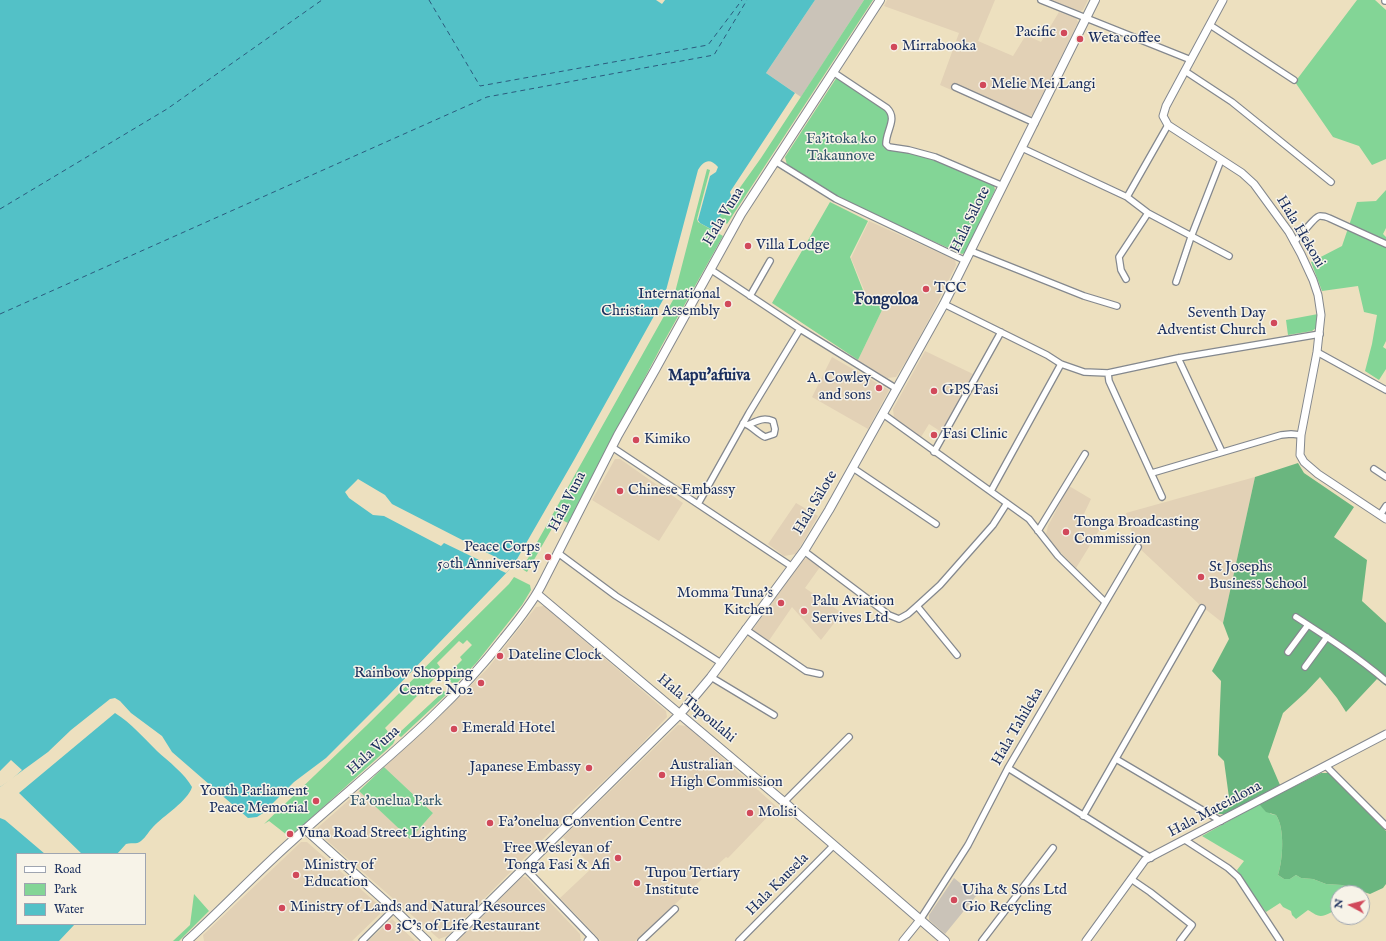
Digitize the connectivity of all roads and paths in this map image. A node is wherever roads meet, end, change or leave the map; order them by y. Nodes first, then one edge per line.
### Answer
1 (880, 0) edge
2 (1041, 0) edge
3 (1095, 0) edge
4 (1223, 0) edge
5 (1086, 18) junction
6 (1210, 25) junction
7 (1191, 60) junction
8 (1185, 70) junction
9 (833, 72) junction
10 (1294, 80) dead end
11 (955, 87) dead end
12 (1035, 123) junction
13 (1168, 124) junction
14 (1022, 148) junction
15 (1221, 160) junction
16 (775, 161) junction
17 (1331, 182) dead end
18 (1003, 186) junction
19 (1126, 197) junction
20 (1148, 213) junction
21 (1192, 237) junction
22 (1294, 242) junction
23 (1386, 244) edge
24 (971, 251) junction
25 (1229, 256) dead end
26 (770, 261) dead end
27 (966, 261) junction
28 (710, 269) junction
29 (1126, 279) dead end
30 (1176, 282) dead end
31 (750, 296) junction
32 (944, 304) junction
33 (1117, 306) dead end
34 (800, 329) junction
35 (1001, 332) junction
36 (1320, 334) junction
37 (1317, 352) junction
38 (1178, 358) junction
39 (1061, 364) junction
40 (1108, 373) junction
41 (896, 389) junction
42 (1386, 390) edge
43 (883, 414) junction
44 (746, 424) junction
45 (1301, 435) junction
46 (612, 447) junction
47 (934, 452) junction
48 (1222, 452) junction
49 (1085, 454) dead end
50 (853, 468) junction
51 (1374, 469) dead end
52 (1152, 472) junction
53 (1386, 477) edge
54 (991, 491) junction
55 (1162, 497) dead end
56 (1007, 503) junction
57 (698, 504) junction
58 (1386, 506) edge
59 (1383, 517) edge
60 (936, 524) dead end
61 (1038, 531) junction
62 (1138, 547) dead end
63 (804, 551) junction
64 (558, 554) junction
65 (792, 566) junction
66 (537, 594) junction
67 (1105, 602) junction
68 (917, 606) junction
69 (1202, 608) dead end
70 (1296, 618) dead end
71 (1308, 625) junction
72 (745, 629) junction
73 (1327, 637) junction
74 (1288, 652) dead end
75 (957, 655) dead end
76 (721, 663) junction
77 (1306, 667) dead end
78 (820, 674) dead end
79 (711, 677) junction
80 (1386, 681) edge
81 (680, 714) junction
82 (774, 715) dead end
83 (1386, 734) edge
84 (849, 737) dead end
85 (1116, 759) junction
86 (1326, 766) junction
87 (1008, 768) junction
88 (784, 802) junction
89 (1083, 816) junction
90 (1221, 821) junction
91 (1386, 826) edge
92 (305, 830) junction
93 (1185, 840) junction
94 (834, 845) junction
95 (1053, 848) dead end
96 (1151, 858) junction
97 (524, 867) junction
98 (1130, 879) junction
99 (394, 909) junction
100 (674, 909) dead end
101 (920, 920) junction
102 (192, 940) edge
103 (592, 940) edge
104 (362, 941) edge
105 (427, 941) edge
106 (450, 941) edge
107 (641, 941) edge
108 (739, 941) edge
109 (903, 941) edge
110 (945, 941) edge
111 (982, 941) edge
112 (1086, 941) edge
113 (1180, 941) edge
114 (1280, 941) edge

1 - 9 main road, Hala Vuna
2 - 5 street
3 - 5 main road, Hala Sālote
4 - 6 street
5 - 7 street
5 - 12 main road, Hala Sālote
6 - 7 street
6 - 10 street
7 - 8 street
8 - 13 street
8 - 17 street
9 - 16 main road, Hala Vuna
9 - 18 street
11 - 12 street
12 - 14 main road, Hala Sālote
13 - 15 street, Hala Hekoni
13 - 19 street
14 - 18 main road, Hala Sālote
14 - 19 street
15 - 21 street
15 - 22 street, Hala Hekoni
16 - 27 street
16 - 28 main road, Hala Vuna
18 - 24 main road, Hala Sālote
19 - 20 street
20 - 21 street
20 - 29 street
21 - 25 street
21 - 30 street
22 - 23 street
22 - 36 street, Hala Hekoni
24 - 27 main road, Hala Sālote
24 - 33 street
26 - 31 street
27 - 32 main road, Hala Sālote
28 - 31 street
28 - 46 main road, Hala Vuna
31 - 34 street
32 - 35 street
32 - 41 main road, Hala Sālote
34 - 41 street
34 - 44 street
35 - 39 street
35 - 47 street
36 - 37 street, Hala Hekoni
36 - 38 street
37 - 42 street
37 - 45 street, Hala Hekoni
38 - 40 street
38 - 48 street
39 - 40 street
39 - 54 street
40 - 52 street
41 - 43 main road, Hala Sālote
43 - 47 street
43 - 50 main road, Hala Sālote
44 - 44 street
44 - 57 street
45 - 48 street
45 - 59 street, Hala Hekoni
46 - 57 street
46 - 64 main road, Hala Vuna
47 - 54 street
48 - 52 street
49 - 61 street
50 - 60 street
50 - 63 main road, Hala Sālote
51 - 53 street
52 - 55 street
54 - 56 street
56 - 61 street
56 - 68 street
57 - 65 street
58 - 59 street
61 - 67 street
62 - 67 street, Hala Tahileka
63 - 65 main road, Hala Sālote
63 - 68 street
64 - 66 main road, Hala Vuna
64 - 76 street
65 - 72 main road, Hala Sālote
66 - 81 main road, Hala Tupoulahi
66 - 92 main road, Hala Vuna
67 - 87 street, Hala Tahileka
68 - 75 street
69 - 85 street
70 - 71 street
71 - 73 street
71 - 74 street
72 - 76 main road, Hala Sālote
72 - 78 street
73 - 77 street
73 - 80 street
76 - 79 main road, Hala Sālote
79 - 81 main road, Hala Sālote
79 - 82 street
81 - 88 main road, Hala Tupoulahi
81 - 97 main road, Hala Sālote
83 - 86 street, Hala Mateialona
84 - 88 street
85 - 89 street
85 - 90 street
86 - 90 street, Hala Mateialona
86 - 91 street
87 - 89 street
87 - 101 street, Hala Tahileka
88 - 94 main road, Hala Tupoulahi
89 - 96 street
90 - 93 street, Hala Mateialona
92 - 99 main road
92 - 102 main road, Hala Vuna
93 - 96 street, Hala Mateialona
93 - 114 street
94 - 101 main road, Hala Tupoulahi
94 - 108 street, Hala Kausela
95 - 111 street
96 - 98 street, Hala Mateialona
97 - 103 street
97 - 106 main road, Hala Sālote
98 - 112 street, Hala Mateialona
98 - 113 street
99 - 104 street
99 - 105 main road
100 - 107 street
101 - 109 street
101 - 110 main road, Hala Tupoulahi

